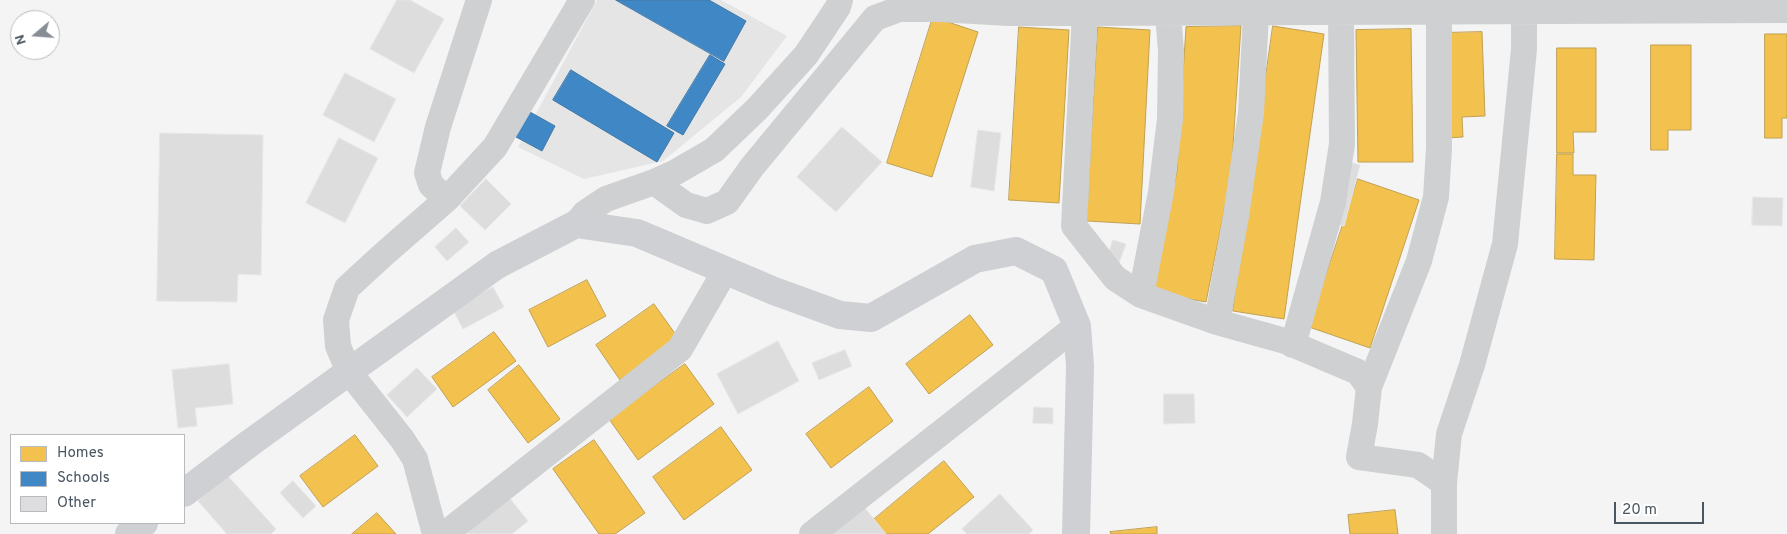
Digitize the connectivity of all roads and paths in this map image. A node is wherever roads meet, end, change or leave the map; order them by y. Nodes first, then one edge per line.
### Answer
1 (479, 0) edge
2 (582, 0) edge
3 (840, 0) edge
4 (1389, 6) edge
5 (1560, 6) edge
6 (1166, 7) edge
7 (1255, 7) edge
8 (1787, 10) edge
9 (1524, 12) junction
10 (1085, 13) junction
11 (1341, 13) junction
12 (1439, 13) junction
13 (654, 182) junction
14 (447, 199) junction
15 (576, 224) junction
16 (725, 270) junction
17 (1141, 295) junction
18 (1217, 322) junction
19 (1077, 326) junction
20 (1293, 345) junction
21 (349, 372) junction
22 (1369, 388) junction
23 (1444, 483) junction
24 (185, 492) edge
25 (143, 524) edge
26 (129, 534) edge
27 (435, 534) edge
28 (445, 534) edge
29 (812, 534) edge
30 (1076, 534) edge
31 (1444, 534) edge

1 - 14 street
2 - 14 street
3 - 13 street
4 - 11 street
4 - 12 street
5 - 8 street
5 - 9 street
6 - 7 street
6 - 10 street
6 - 17 street
7 - 11 street
7 - 18 street
9 - 12 street
9 - 23 street
10 - 13 street
10 - 17 street
11 - 20 street
12 - 22 street
13 - 15 street
14 - 21 street
15 - 16 street
15 - 21 street
16 - 19 street
16 - 28 street
17 - 18 street
18 - 20 street
19 - 29 street
19 - 30 street
20 - 22 street
21 - 24 street
21 - 27 street
22 - 23 street
23 - 31 street
25 - 26 street

